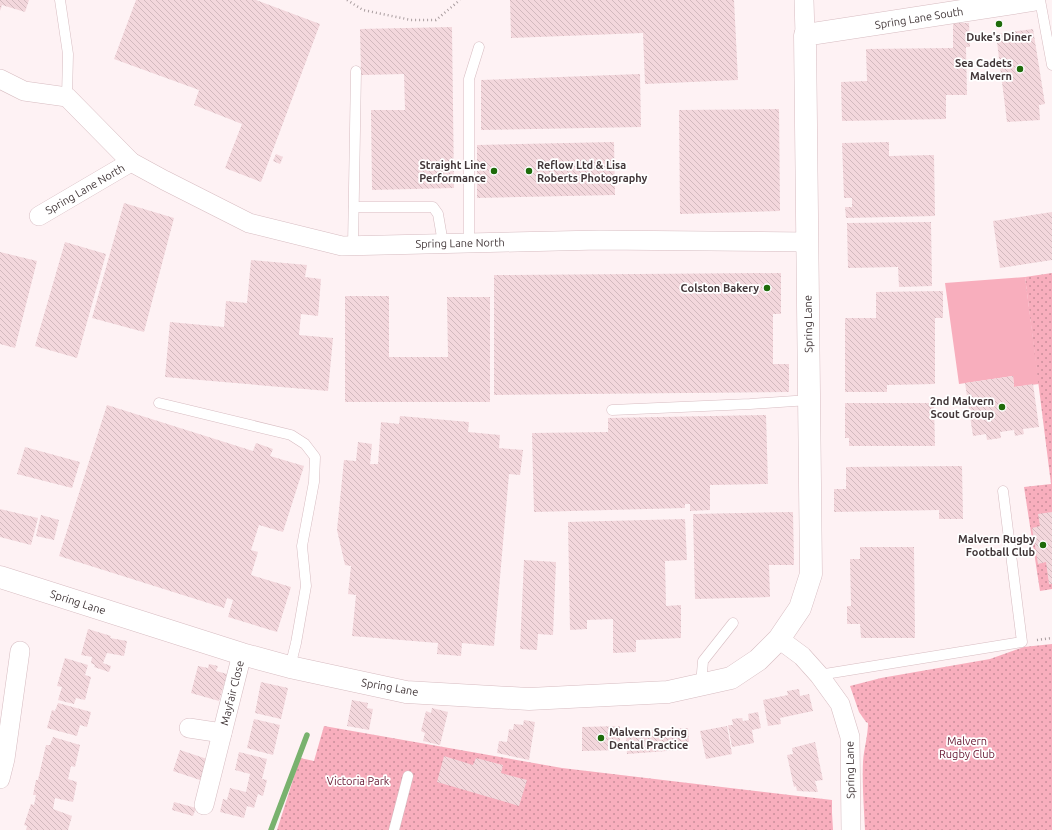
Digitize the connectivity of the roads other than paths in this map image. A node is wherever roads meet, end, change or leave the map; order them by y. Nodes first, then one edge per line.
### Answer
1 (60, 0) edge
2 (804, 0) edge
3 (1033, 0) edge
4 (1040, 0) edge
5 (1002, 2) edge
6 (805, 35) junction
7 (479, 47) dead end
8 (1052, 65) edge
9 (356, 70) dead end
10 (0, 79) edge
11 (66, 97) junction
12 (131, 162) junction
13 (354, 207) junction
14 (39, 216) dead end
15 (807, 242) junction
16 (469, 243) junction
17 (443, 244) junction
18 (353, 246) junction
19 (809, 400) junction
20 (159, 403) dead end
21 (612, 410) dead end
22 (1003, 491) dead end
23 (0, 577) edge
24 (732, 623) dead end
25 (779, 639) junction
26 (20, 651) dead end
27 (242, 654) junction
28 (290, 667) junction
29 (819, 675) junction
30 (701, 685) junction
31 (190, 728) dead end
32 (222, 733) junction
33 (408, 776) dead end
34 (0, 779) edge
35 (204, 805) dead end
36 (394, 830) edge
37 (851, 830) edge

1 - 11 lane
2 - 6 street, Spring Lane
3 - 5 street, Spring Lane South
4 - 8 lane
5 - 6 street, Spring Lane South
6 - 15 street, Spring Lane
7 - 16 lane
9 - 13 lane
10 - 11 street
11 - 12 street, Spring Lane North
12 - 14 street, Spring Lane North
12 - 18 street, Spring Lane North
13 - 17 lane
13 - 18 lane
15 - 16 street, Spring Lane North
15 - 19 street, Spring Lane
16 - 17 street, Spring Lane North
17 - 18 street, Spring Lane North
19 - 21 lane
19 - 25 street, Spring Lane
20 - 28 lane
22 - 29 lane
23 - 27 street, Spring Lane
24 - 30 lane
25 - 29 street, Spring Lane
25 - 30 street, Spring Lane
26 - 34 street
27 - 28 street, Spring Lane
27 - 32 street, Mayfair Close
28 - 30 street, Spring Lane
29 - 37 street, Spring Lane
31 - 32 street, Mayfair Close
32 - 35 street, Mayfair Close
33 - 36 lane

